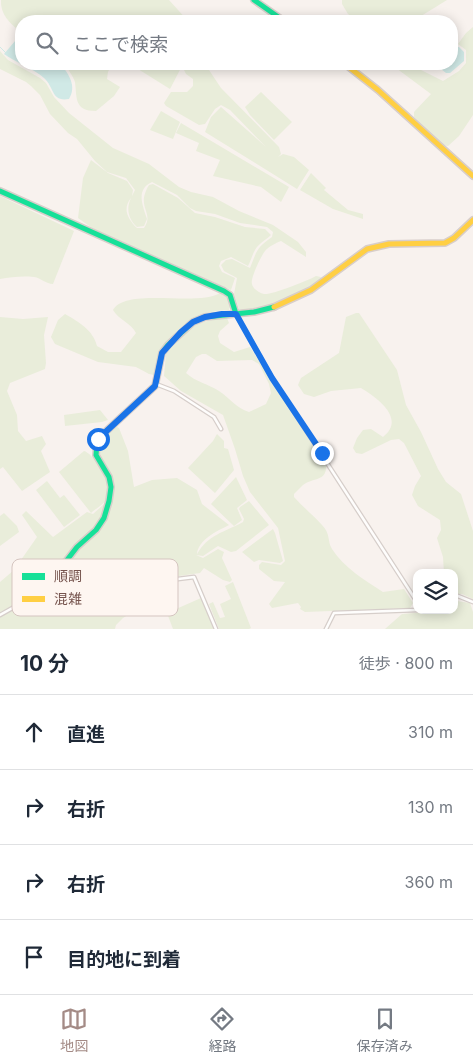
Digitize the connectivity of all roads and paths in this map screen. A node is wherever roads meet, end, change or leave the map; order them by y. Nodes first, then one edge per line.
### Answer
1 (254, 0) edge
2 (275, 15) edge
3 (352, 70) edge
4 (473, 176) edge
5 (0, 191) edge
6 (473, 220) edge
7 (236, 314) junction
8 (156, 384) junction
9 (221, 429) dead end
10 (68, 559) edge
11 (178, 578) edge
12 (413, 596) edge
13 (458, 596) edge
14 (473, 602) edge
15 (12, 608) edge
16 (413, 610) edge
17 (0, 615) edge
18 (216, 629) edge
19 (326, 629) edge

1 - 2 street
3 - 4 street
5 - 7 street
6 - 7 street
7 - 8 street
7 - 12 street
8 - 9 street
8 - 10 street
11 - 18 street
13 - 14 street
15 - 17 street
16 - 19 street

